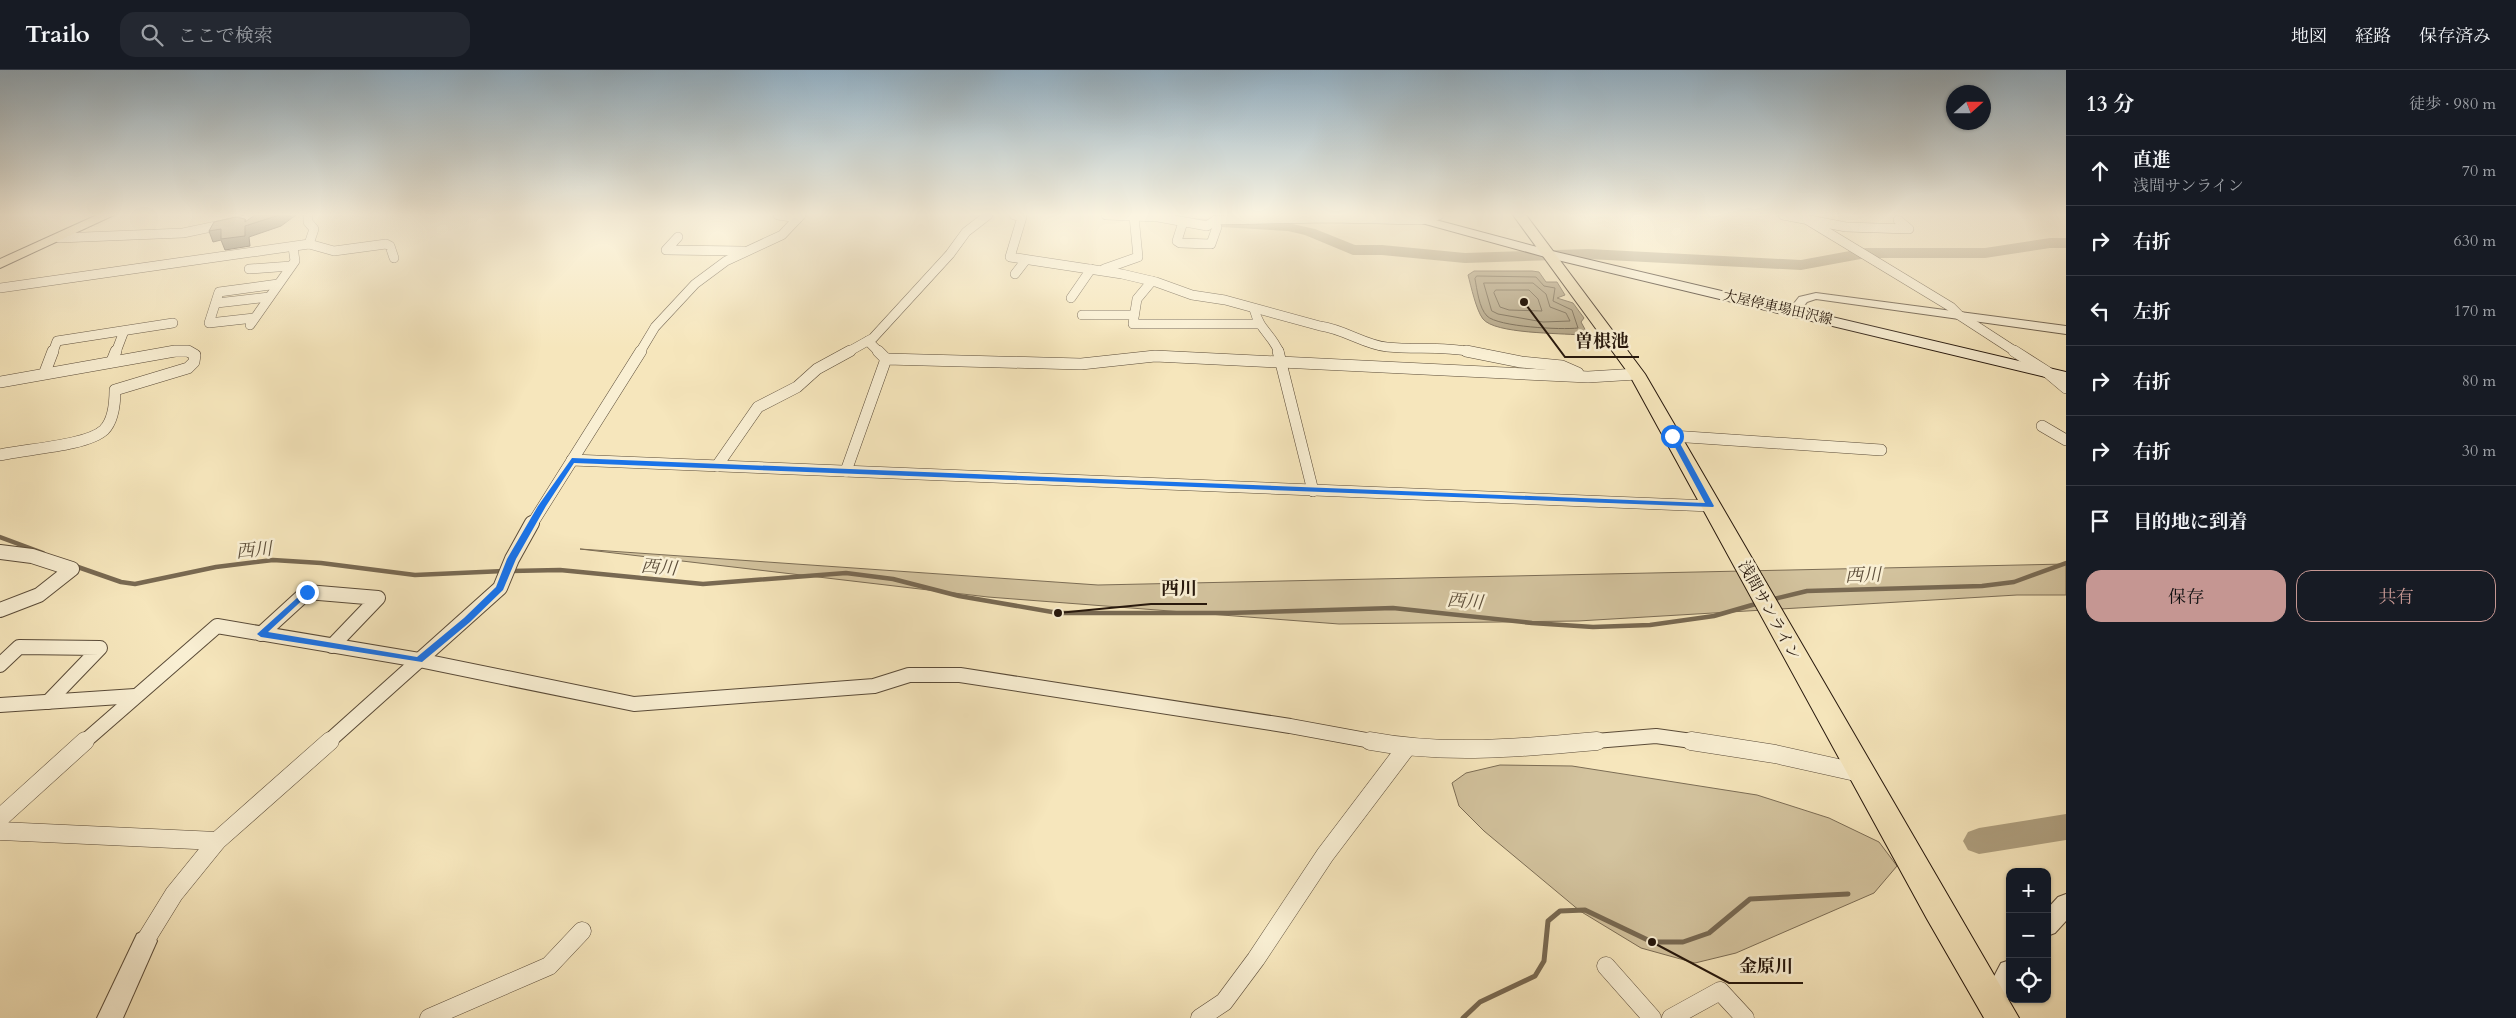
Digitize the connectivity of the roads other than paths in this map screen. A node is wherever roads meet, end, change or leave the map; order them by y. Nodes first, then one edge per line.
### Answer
1 (206, 259) edge
2 (295, 259) edge
3 (729, 259) edge
4 (945, 259) edge
5 (1018, 259) edge
6 (1132, 259) edge
7 (1557, 259) edge
8 (1569, 259) edge
9 (1876, 259) edge
10 (1025, 261) junction
11 (291, 266) junction
12 (249, 269) dead end
13 (1091, 269) junction
14 (1101, 270) junction
15 (1015, 274) dead end
16 (1152, 281) junction
17 (278, 284) junction
18 (0, 288) edge
19 (269, 297) junction
20 (1072, 298) dead end
21 (216, 303) junction
22 (1254, 309) junction
23 (1794, 311) junction
24 (1134, 315) junction
25 (1959, 315) junction
26 (1082, 316) dead end
27 (173, 324) dead end
28 (1258, 324) junction
29 (2066, 330) edge
30 (124, 331) junction
31 (868, 341) junction
32 (886, 359) junction
33 (112, 361) junction
34 (1283, 362) junction
35 (45, 372) junction
36 (2047, 372) junction
37 (1637, 374) junction
38 (1588, 377) junction
39 (2066, 377) edge
40 (0, 382) edge
41 (2066, 388) edge
42 (2042, 426) dead end
43 (1672, 436) junction
44 (2066, 440) edge
45 (1881, 450) dead end
46 (0, 455) edge
47 (572, 460) junction
48 (716, 466) junction
49 (846, 470) junction
50 (1313, 491) junction
51 (1710, 506) junction
52 (0, 552) edge
53 (0, 610) edge
54 (261, 634) junction
55 (332, 646) junction
56 (419, 660) junction
57 (0, 665) edge
58 (135, 696) junction
59 (48, 702) junction
60 (0, 705) edge
61 (1406, 748) junction
62 (1861, 773) junction
63 (3, 814) edge
64 (0, 831) edge
65 (217, 841) junction
66 (2066, 904) edge
67 (2051, 921) edge
68 (582, 930) dead end
69 (145, 941) joint
70 (1606, 966) dead end
71 (2006, 981) edge
72 (1993, 1013) edge
73 (110, 1018) edge
74 (428, 1018) edge
75 (1200, 1018) edge
76 (1652, 1018) edge
77 (1671, 1018) edge
78 (1745, 1018) edge

1 - 18 street
2 - 11 street
3 - 47 street
4 - 31 street
5 - 10 street
6 - 14 street
7 - 37 main road, 浅間サンライン
8 - 23 main road, 大屋停車場田沢線
9 - 25 street
10 - 13 street
10 - 15 street
11 - 12 street
11 - 17 street
13 - 14 street
13 - 20 street
14 - 16 street
16 - 22 street
16 - 24 street
17 - 19 street
17 - 21 street
19 - 21 street
19 - 21 street
22 - 28 street
22 - 38 street
23 - 25 street
23 - 36 main road, 大屋停車場田沢線
24 - 26 street
24 - 28 street
25 - 29 street
25 - 36 street
27 - 30 street
28 - 34 street
30 - 33 street
30 - 35 street
31 - 32 street
31 - 48 street
32 - 34 street
32 - 49 street
33 - 35 street
33 - 46 street
34 - 38 street
34 - 50 street
35 - 40 street
36 - 39 main road, 大屋停車場田沢線
36 - 41 street
37 - 38 street
37 - 43 main road, 浅間サンライン
42 - 44 street
43 - 45 street
43 - 51 main road, 浅間サンライン
47 - 48 street
47 - 56 street
48 - 49 street
49 - 50 street
50 - 51 street
51 - 62 main road, 浅間サンライン
52 - 53 street
54 - 55 street
54 - 55 street
54 - 58 street
55 - 56 street
56 - 61 street
56 - 65 street
57 - 59 street
58 - 59 street
58 - 63 street
59 - 60 street
61 - 62 street
61 - 75 street
62 - 72 main road, 浅間サンライン
64 - 65 street
65 - 69 street
66 - 67 street
68 - 74 street
69 - 73 street
70 - 76 street
71 - 72 street
77 - 78 street

